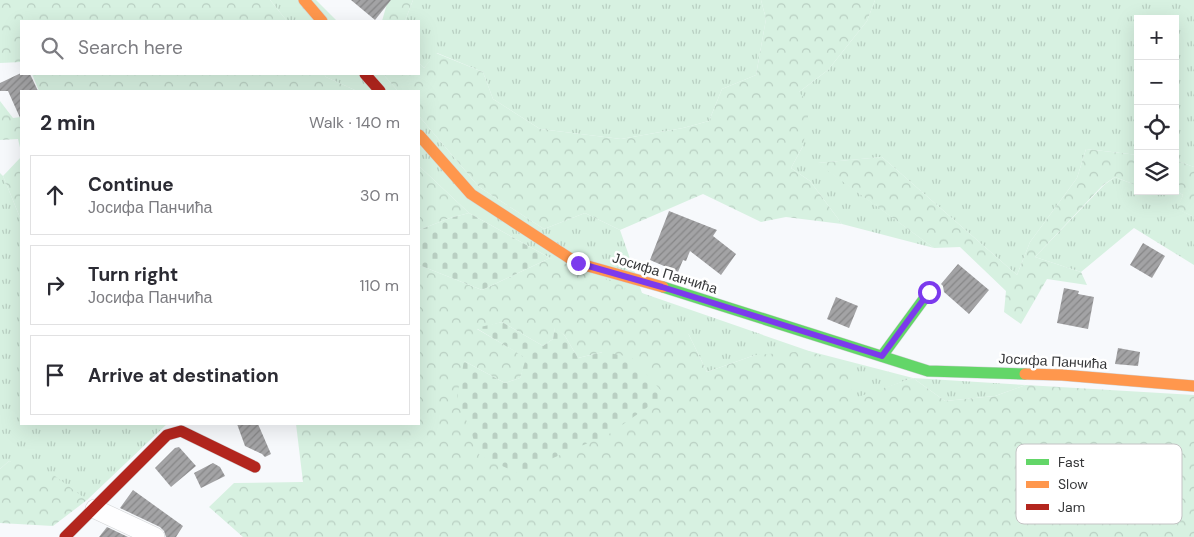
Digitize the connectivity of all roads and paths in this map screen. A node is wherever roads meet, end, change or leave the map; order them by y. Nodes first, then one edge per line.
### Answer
1 (304, 0) edge
2 (321, 20) edge
3 (365, 75) edge
4 (379, 90) edge
5 (420, 136) edge
6 (929, 292) dead end
7 (882, 356) junction
8 (1194, 386) edge
9 (255, 467) dead end
10 (95, 508) junction
11 (65, 537) edge
12 (156, 537) edge

1 - 2 street
3 - 4 street
5 - 7 street, Јосифа Панчића
6 - 7 street
7 - 8 street, Јосифа Панчића
9 - 10 street
10 - 11 street
10 - 12 street

